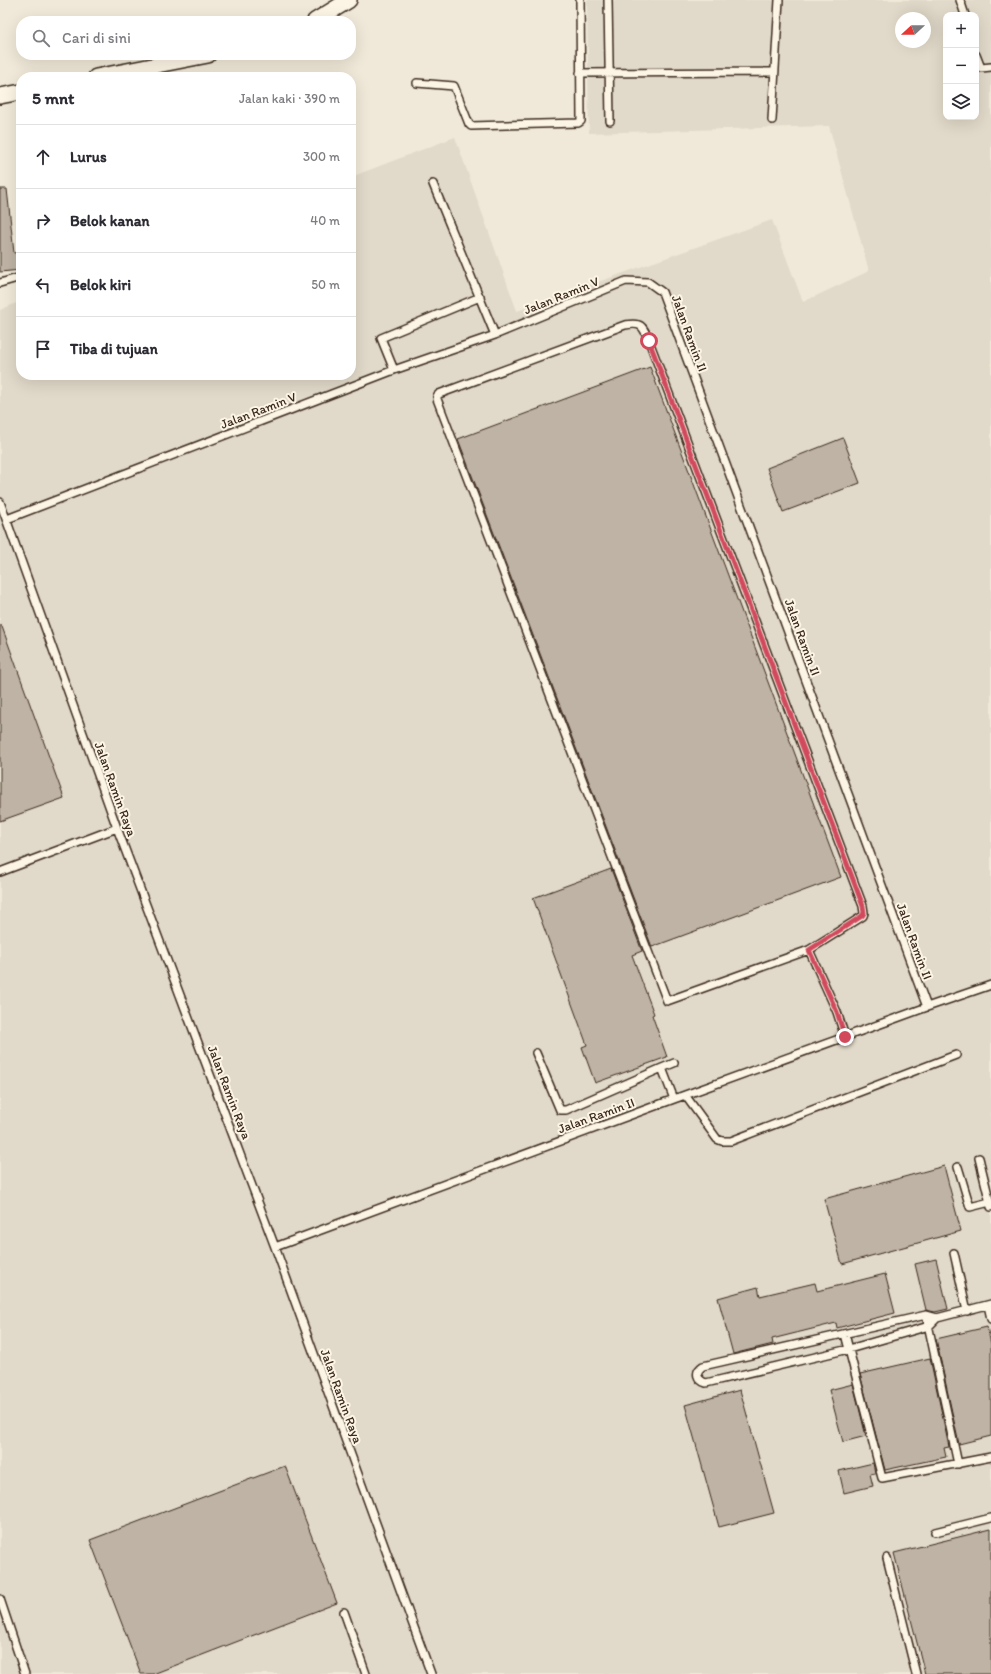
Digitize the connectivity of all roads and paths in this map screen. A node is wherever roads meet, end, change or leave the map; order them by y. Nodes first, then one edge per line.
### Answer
1 (349, 0) edge
2 (580, 0) edge
3 (608, 0) edge
4 (779, 0) edge
5 (960, 0) edge
6 (964, 12) edge
7 (324, 16) edge
8 (183, 60) edge
9 (979, 63) edge
10 (991, 67) edge
11 (121, 72) edge
12 (608, 72) junction
13 (774, 72) junction
14 (580, 73) junction
15 (417, 83) dead end
16 (16, 93) edge
17 (0, 96) edge
18 (772, 120) dead end
19 (610, 121) dead end
20 (433, 184) dead end
21 (16, 278) edge
22 (648, 282) joint
23 (0, 283) edge
24 (480, 297) junction
25 (495, 335) junction
26 (394, 370) junction
27 (0, 502) edge
28 (7, 519) junction
29 (117, 828) junction
30 (0, 872) edge
31 (809, 950) junction
32 (991, 985) edge
33 (927, 1006) junction
34 (845, 1037) junction
35 (536, 1053) dead end
36 (956, 1055) dead end
37 (674, 1063) dead end
38 (662, 1068) junction
39 (685, 1095) junction
40 (674, 1099) junction
41 (979, 1158) dead end
42 (958, 1167) dead end
43 (990, 1204) edge
44 (275, 1246) junction
45 (954, 1253) dead end
46 (989, 1305) edge
47 (967, 1311) junction
48 (926, 1315) junction
49 (937, 1318) junction
50 (991, 1319) edge
51 (929, 1326) junction
52 (845, 1334) junction
53 (849, 1349) junction
54 (991, 1456) edge
55 (958, 1464) junction
56 (991, 1518) edge
57 (935, 1532) dead end
58 (887, 1558) dead end
59 (0, 1599) edge
60 (344, 1612) dead end
61 (25, 1674) edge
62 (366, 1674) edge
63 (431, 1674) edge
64 (916, 1674) edge

1 - 7 street
2 - 14 lane
3 - 12 lane
4 - 13 lane
5 - 6 lane
8 - 11 street
9 - 10 lane
12 - 13 lane
12 - 14 lane
12 - 19 lane
13 - 18 lane
14 - 15 lane
16 - 17 street
20 - 24 lane
21 - 23 lane
22 - 25 lane, Jalan Ramin V
22 - 33 lane, Jalan Ramin II
24 - 25 lane
24 - 26 lane
25 - 26 lane, Jalan Ramin V
26 - 28 lane, Jalan Ramin V
27 - 28 lane
28 - 29 lane, Jalan Ramin Raya
29 - 30 lane
29 - 44 lane, Jalan Ramin Raya
31 - 31 lane
31 - 34 lane
32 - 33 lane, Jalan Ramin II
33 - 34 lane, Jalan Ramin II
34 - 39 lane, Jalan Ramin II
35 - 38 lane
36 - 39 lane
37 - 38 lane
38 - 40 lane
39 - 40 lane, Jalan Ramin II
40 - 44 lane, Jalan Ramin II
41 - 43 lane
42 - 43 lane
44 - 63 lane, Jalan Ramin Raya
45 - 47 lane
46 - 47 lane
46 - 50 lane
47 - 49 lane
48 - 49 lane
48 - 51 lane
48 - 52 lane
49 - 51 lane
51 - 53 lane
51 - 55 lane
52 - 53 lane
52 - 53 lane
53 - 55 lane
54 - 55 lane
56 - 57 lane
58 - 64 lane
59 - 61 lane
60 - 62 lane

